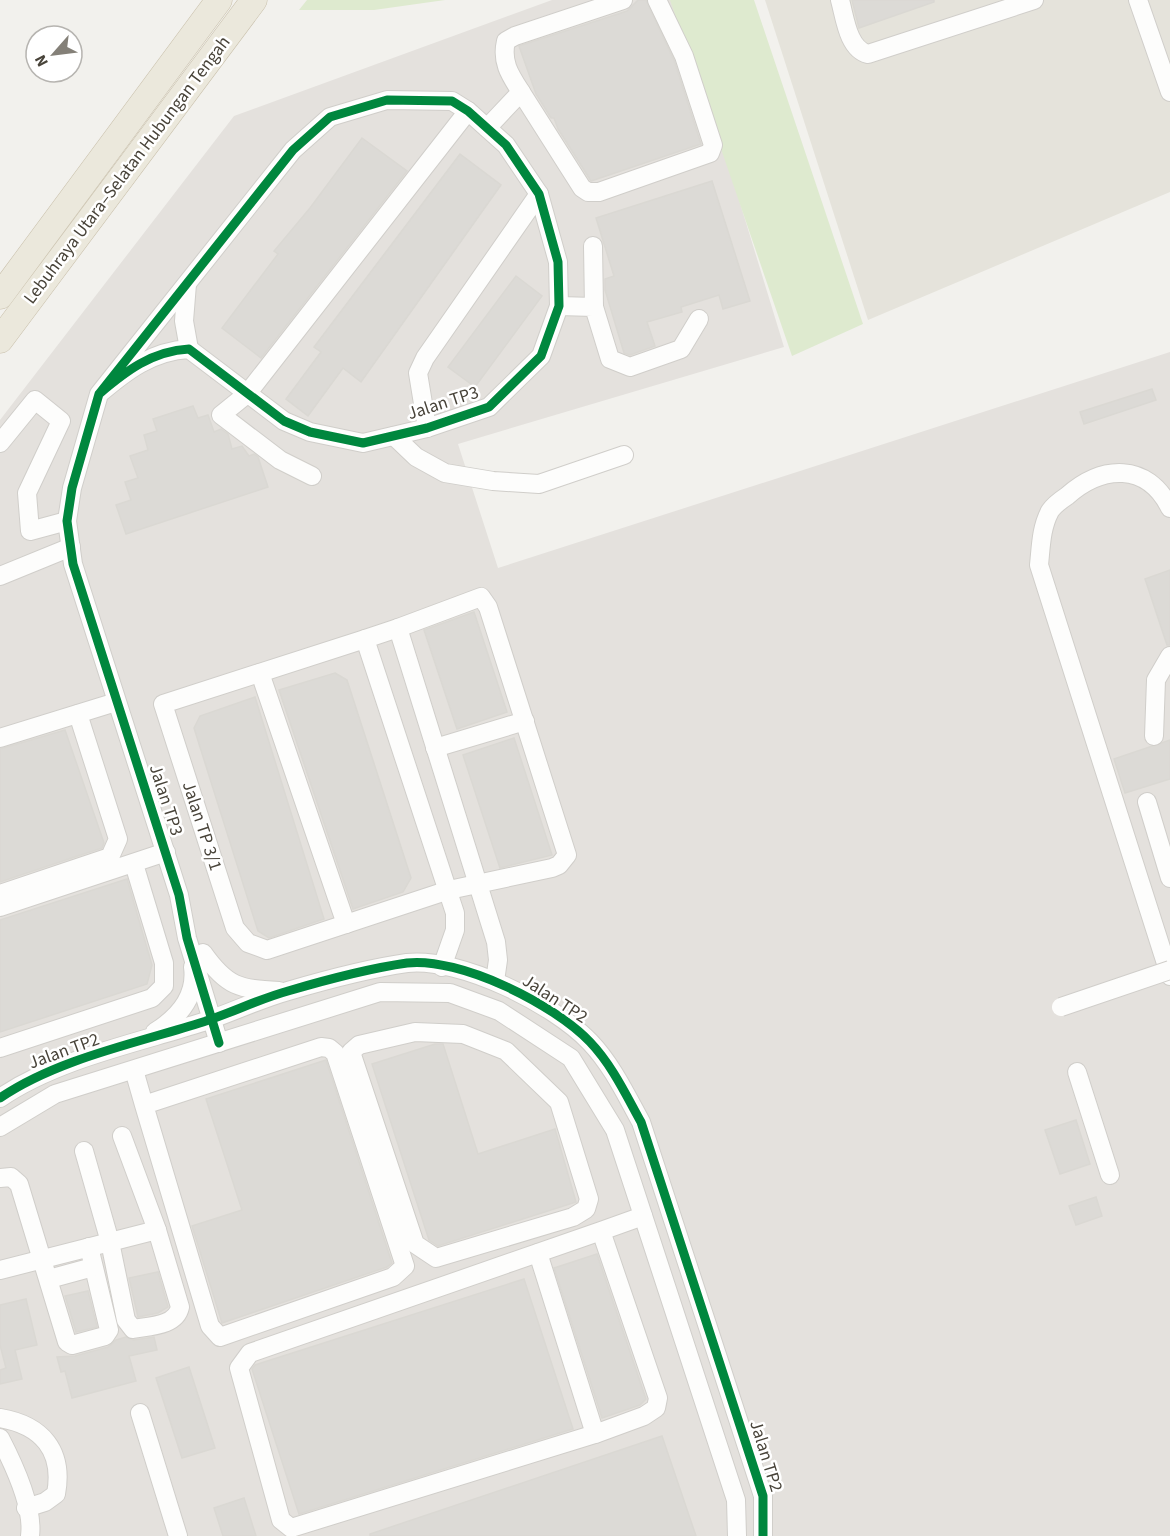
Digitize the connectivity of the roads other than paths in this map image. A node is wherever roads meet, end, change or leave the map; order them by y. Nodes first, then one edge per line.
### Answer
1 (219, 0) edge
2 (254, 0) edge
3 (623, 0) edge
4 (657, 0) edge
5 (840, 0) edge
6 (1034, 0) edge
7 (1138, 0) edge
8 (996, 6) edge
9 (1162, 43) edge
10 (521, 92) junction
11 (1170, 92) edge
12 (468, 111) junction
13 (487, 128) junction
14 (539, 194) junction
15 (592, 246) dead end
16 (187, 284) junction
17 (0, 296) edge
18 (559, 306) junction
19 (594, 307) junction
20 (699, 319) dead end
21 (0, 340) edge
22 (189, 349) junction
23 (99, 394) junction
24 (247, 394) junction
25 (427, 428) junction
26 (394, 436) junction
27 (0, 443) edge
28 (624, 455) dead end
29 (312, 476) dead end
30 (1170, 508) edge
31 (67, 520) junction
32 (30, 531) junction
33 (71, 547) junction
34 (36, 561) junction
35 (0, 576) edge
36 (398, 628) junction
37 (365, 639) junction
38 (1170, 657) edge
39 (260, 673) junction
40 (116, 702) junction
41 (78, 714) junction
42 (525, 721) junction
43 (1154, 736) dead end
44 (0, 738) edge
45 (435, 748) junction
46 (1147, 802) dead end
47 (1166, 849) edge
48 (166, 852) junction
49 (1133, 859) junction
50 (134, 864) junction
51 (1170, 878) edge
52 (477, 885) junction
53 (449, 890) junction
54 (0, 894) edge
55 (0, 907) edge
56 (346, 924) junction
57 (197, 952) junction
58 (1168, 960) edge
59 (441, 967) junction
60 (1170, 976) edge
61 (495, 981) junction
62 (286, 991) junction
63 (1061, 1007) dead end
64 (220, 1017) junction
65 (226, 1041) junction
66 (136, 1043) junction
67 (0, 1048) edge
68 (134, 1070) junction
69 (1077, 1072) dead end
70 (587, 1084) junction
71 (0, 1098) edge
72 (559, 1102) junction
73 (144, 1105) junction
74 (0, 1127) edge
75 (122, 1136) dead end
76 (84, 1151) dead end
77 (1110, 1175) dead end
78 (0, 1178) edge
79 (643, 1216) junction
80 (157, 1230) junction
81 (601, 1231) junction
82 (110, 1242) junction
83 (89, 1247) junction
84 (538, 1253) junction
85 (43, 1259) junction
86 (93, 1267) junction
87 (0, 1270) edge
88 (49, 1279) junction
89 (140, 1413) dead end
90 (0, 1418) edge
91 (595, 1434) junction
92 (0, 1438) edge
93 (26, 1508) junction
94 (30, 1536) edge
95 (178, 1536) edge
96 (737, 1536) edge
97 (763, 1536) edge

1 - 17 highway, Lebuhraya Utara–Selatan Hubungan Tengah
2 - 21 highway, Lebuhraya Utara–Selatan Hubungan Tengah
3 - 10 street
4 - 10 street
5 - 8 street
6 - 8 street
7 - 9 street
9 - 11 street
10 - 13 street
12 - 13 street, Jalan TP3
12 - 16 street, Jalan TP3
12 - 24 street
13 - 14 street, Jalan TP3
14 - 18 street, Jalan TP3
14 - 25 street
15 - 19 street
16 - 22 street
16 - 23 street, Jalan TP3
18 - 19 street
18 - 25 street, Jalan TP3
19 - 20 street
22 - 23 street
22 - 24 street, Jalan TP3
23 - 31 street, Jalan TP3
24 - 26 street, Jalan TP3
24 - 29 street
25 - 26 street, Jalan TP3
26 - 28 street
27 - 32 street
30 - 49 street
31 - 32 street
31 - 33 street, Jalan TP3
32 - 34 street
33 - 34 street
33 - 40 street, Jalan TP3
34 - 35 street
36 - 37 street, Jalan TP 3/1
36 - 42 street, Jalan TP 3/1
36 - 45 street
37 - 39 street, Jalan TP 3/1
37 - 53 street
38 - 43 street
39 - 56 street
39 - 56 street, Jalan TP 3/1
40 - 41 street
40 - 48 street, Jalan TP3
41 - 44 street
41 - 54 street
42 - 45 street
42 - 52 street, Jalan TP 3/1
45 - 52 street
46 - 47 street
47 - 49 street
47 - 51 street
48 - 50 street
48 - 57 street, Jalan TP3
49 - 58 street
50 - 55 street
50 - 67 street
52 - 53 street, Jalan TP 3/1
52 - 61 street
53 - 56 street, Jalan TP 3/1
53 - 59 street
57 - 62 street
57 - 64 street, Jalan TP3
57 - 66 street
58 - 60 street
58 - 63 street, bridge
59 - 61 street, Jalan TP2
59 - 62 street, Jalan TP2
61 - 97 street, Jalan TP2
62 - 64 street, Jalan TP2
64 - 65 street, Jalan TP3
64 - 66 street, Jalan TP2
65 - 68 street, Jalan TP2
65 - 70 street, Jalan TP2
66 - 71 street, Jalan TP2
68 - 73 street
68 - 74 street, Jalan TP2
69 - 77 street
70 - 72 street
70 - 79 street, Jalan TP2
72 - 72 street
73 - 73 street
75 - 80 street
76 - 82 street
78 - 85 street
79 - 81 street
79 - 96 street, Jalan TP2
80 - 82 street
80 - 82 street
81 - 84 street
81 - 91 street
82 - 83 street
83 - 85 street
83 - 86 street
84 - 91 street
84 - 91 street
85 - 87 street
85 - 88 street
86 - 88 street
86 - 88 street
89 - 95 street
90 - 93 street
92 - 93 street
93 - 94 street

